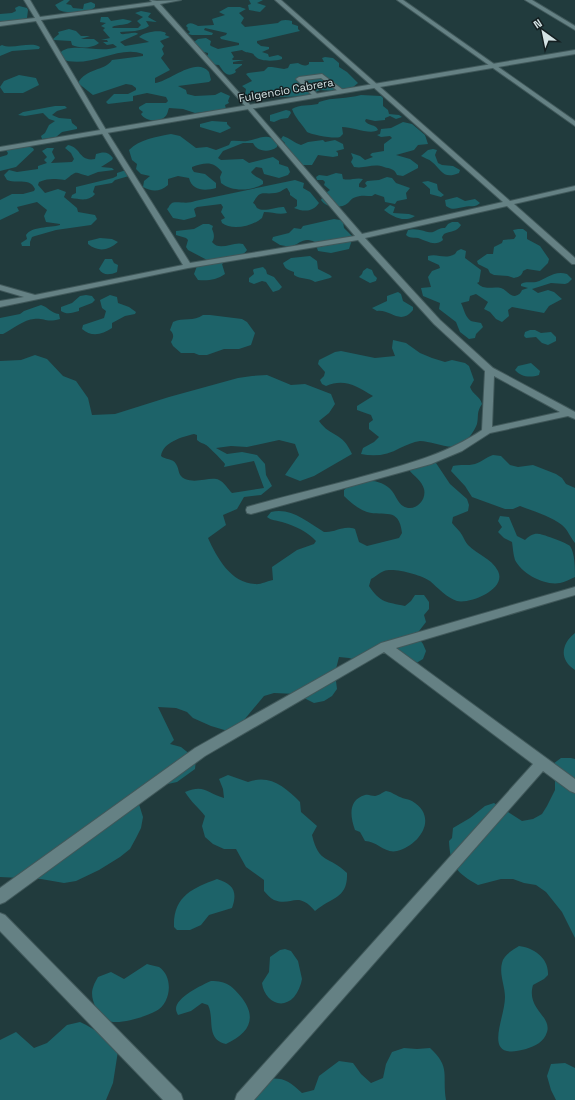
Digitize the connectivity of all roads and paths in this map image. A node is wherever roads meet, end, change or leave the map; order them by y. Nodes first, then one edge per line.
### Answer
1 (27, 0) edge
2 (178, 0) edge
3 (278, 0) edge
4 (400, 0) edge
5 (530, 1) edge
6 (539, 1) dead end
7 (154, 2) edge
8 (37, 19) junction
9 (0, 24) edge
10 (575, 28) edge
11 (575, 52) edge
12 (494, 66) junction
13 (376, 85) junction
14 (341, 91) junction
15 (315, 95) junction
16 (249, 107) junction
17 (575, 124) edge
18 (104, 130) junction
19 (0, 148) edge
20 (575, 188) edge
21 (509, 202) junction
22 (361, 236) junction
23 (575, 262) edge
24 (188, 266) junction
25 (0, 287) edge
26 (35, 297) junction
27 (0, 304) edge
28 (490, 370) junction
29 (572, 414) edge
30 (487, 432) junction
31 (251, 510) dead end
32 (575, 591) edge
33 (385, 646) junction
34 (542, 763) junction
35 (575, 787) edge
36 (0, 897) edge
37 (0, 920) edge
38 (175, 1100) edge
39 (243, 1100) edge

1 - 8 street
2 - 7 street
3 - 13 street
4 - 12 street
5 - 6 street
5 - 10 street
7 - 8 street
7 - 16 street
8 - 9 street
8 - 18 street
11 - 12 street, Fulgencio Cabrera
12 - 13 street, Fulgencio Cabrera
12 - 17 street
13 - 14 street, Fulgencio Cabrera
13 - 21 street
14 - 15 street, Fulgencio Cabrera
14 - 15 street
15 - 16 street, Fulgencio Cabrera
16 - 18 street, Fulgencio Cabrera
16 - 22 street
18 - 19 street, Fulgencio Cabrera
18 - 24 street
20 - 21 street
21 - 22 street
21 - 23 street
22 - 24 street
22 - 28 street
24 - 26 street
25 - 26 street
26 - 27 street
28 - 29 street
28 - 30 street
29 - 30 street
30 - 31 street
32 - 33 street
33 - 34 street
33 - 36 street
34 - 35 street
34 - 39 street
37 - 38 street

